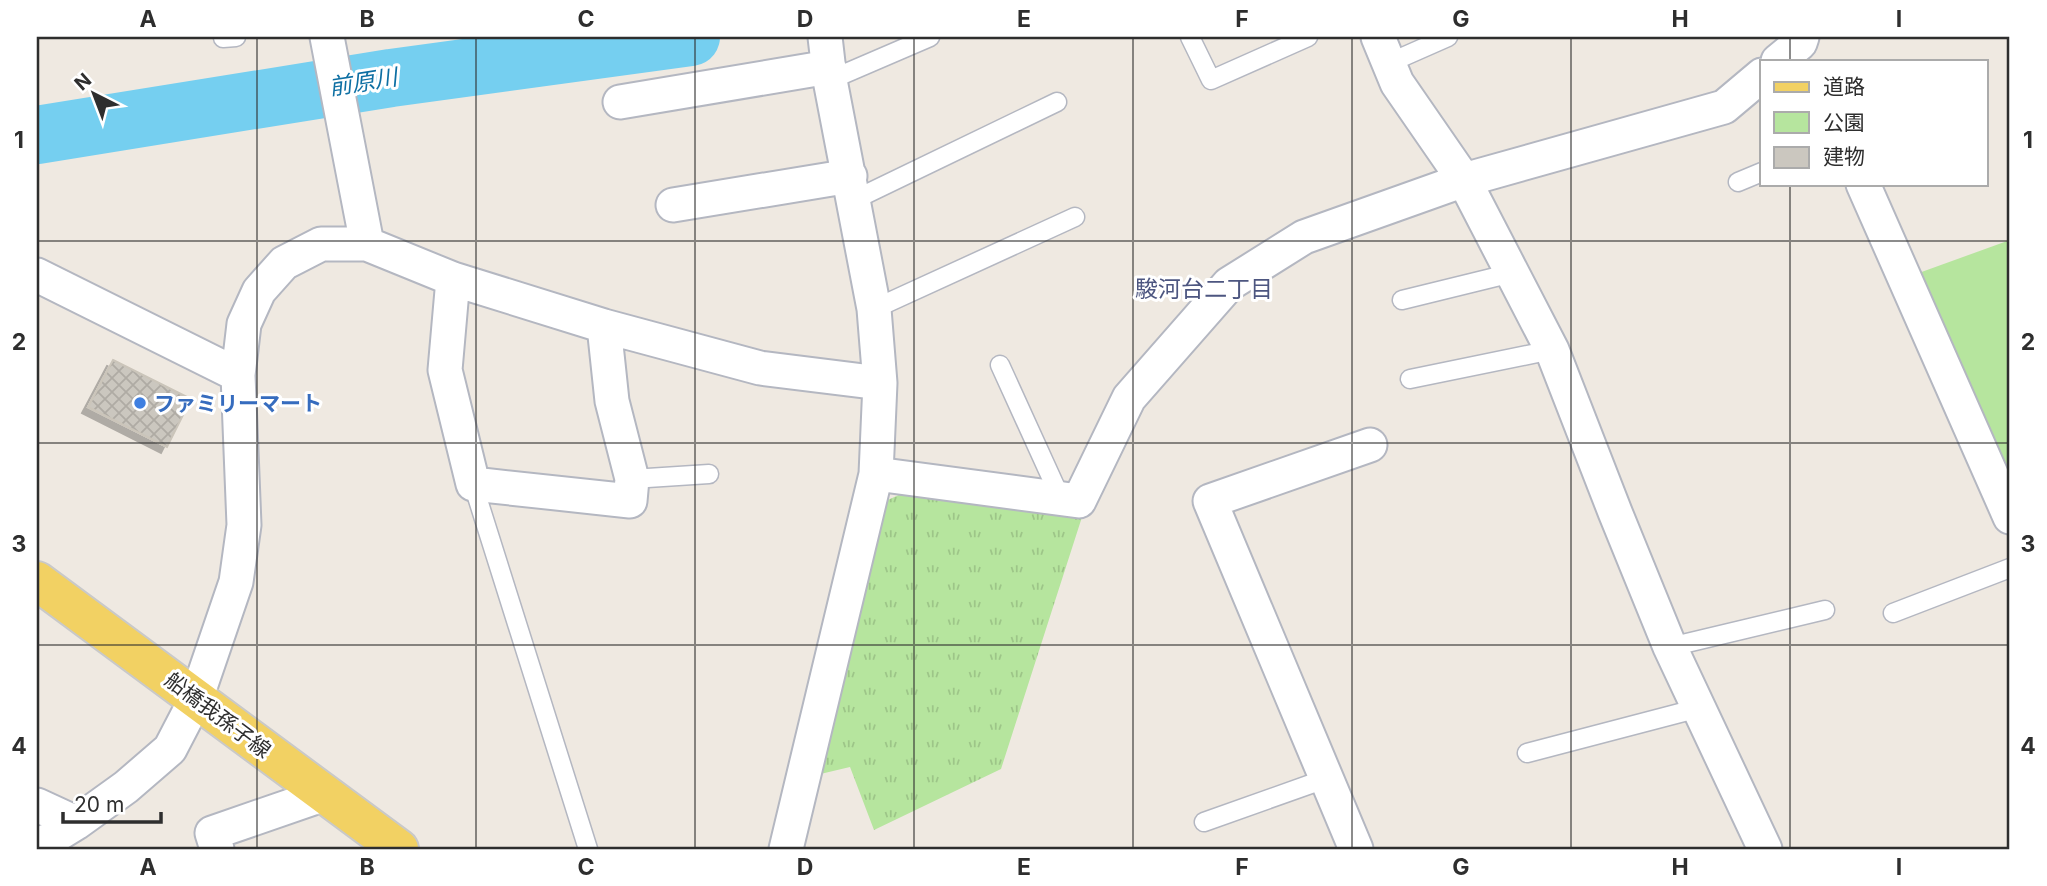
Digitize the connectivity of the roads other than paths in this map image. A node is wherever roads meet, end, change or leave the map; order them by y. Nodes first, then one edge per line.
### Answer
1 (327, 37) edge
2 (930, 37) edge
3 (1190, 37) edge
4 (1308, 37) edge
5 (1447, 37) edge
6 (1383, 50) edge
7 (828, 61) edge
8 (1760, 72) edge
9 (620, 102) dead end
10 (1057, 102) dead end
11 (1760, 173) edge
12 (1464, 180) junction
13 (1738, 182) dead end
14 (1864, 186) edge
15 (852, 188) junction
16 (673, 205) dead end
17 (1075, 217) dead end
18 (367, 244) junction
19 (1512, 273) junction
20 (37, 275) edge
21 (453, 279) junction
22 (1402, 300) dead end
23 (874, 309) junction
24 (604, 326) junction
25 (1552, 350) junction
26 (1000, 365) dead end
27 (238, 375) junction
28 (1410, 379) dead end
29 (880, 383) junction
30 (1370, 445) dead end
31 (709, 474) dead end
32 (876, 474) junction
33 (632, 479) junction
34 (473, 484) junction
35 (1061, 499) junction
36 (2010, 517) edge
37 (2010, 568) edge
38 (37, 581) edge
39 (1825, 610) dead end
40 (1893, 614) dead end
41 (1670, 647) junction
42 (196, 699) junction
43 (1699, 708) junction
44 (1527, 753) dead end
45 (1325, 779) junction
46 (325, 794) junction
47 (37, 805) edge
48 (76, 822) junction
49 (1204, 822) dead end
50 (37, 847) edge
51 (217, 849) edge
52 (399, 849) edge
53 (587, 849) edge
54 (786, 849) edge
55 (1356, 849) edge
56 (1765, 849) edge

1 - 18 street
2 - 7 lane
3 - 4 lane
5 - 6 lane
6 - 12 street
7 - 9 street
7 - 15 street
8 - 12 street
10 - 15 lane
11 - 13 lane
12 - 19 street
12 - 35 street
14 - 36 street
15 - 16 street
15 - 23 street
17 - 23 lane
18 - 21 street
18 - 27 street
19 - 22 lane
19 - 25 street
20 - 27 street
21 - 24 street
21 - 34 street
23 - 29 street
24 - 29 street
24 - 33 street
25 - 28 lane
25 - 41 street
26 - 35 lane
27 - 42 street
29 - 32 street
30 - 45 street
31 - 33 lane
32 - 35 street
32 - 54 street
33 - 34 street
34 - 53 lane
37 - 40 lane
38 - 42 main road, 船橋我孫子線
39 - 41 lane
41 - 43 street
42 - 46 main road, 船橋我孫子線
42 - 48 street
43 - 44 lane
43 - 56 street
45 - 49 lane
45 - 55 street
46 - 51 street
46 - 52 main road, 船橋我孫子線
47 - 48 street
48 - 50 street

